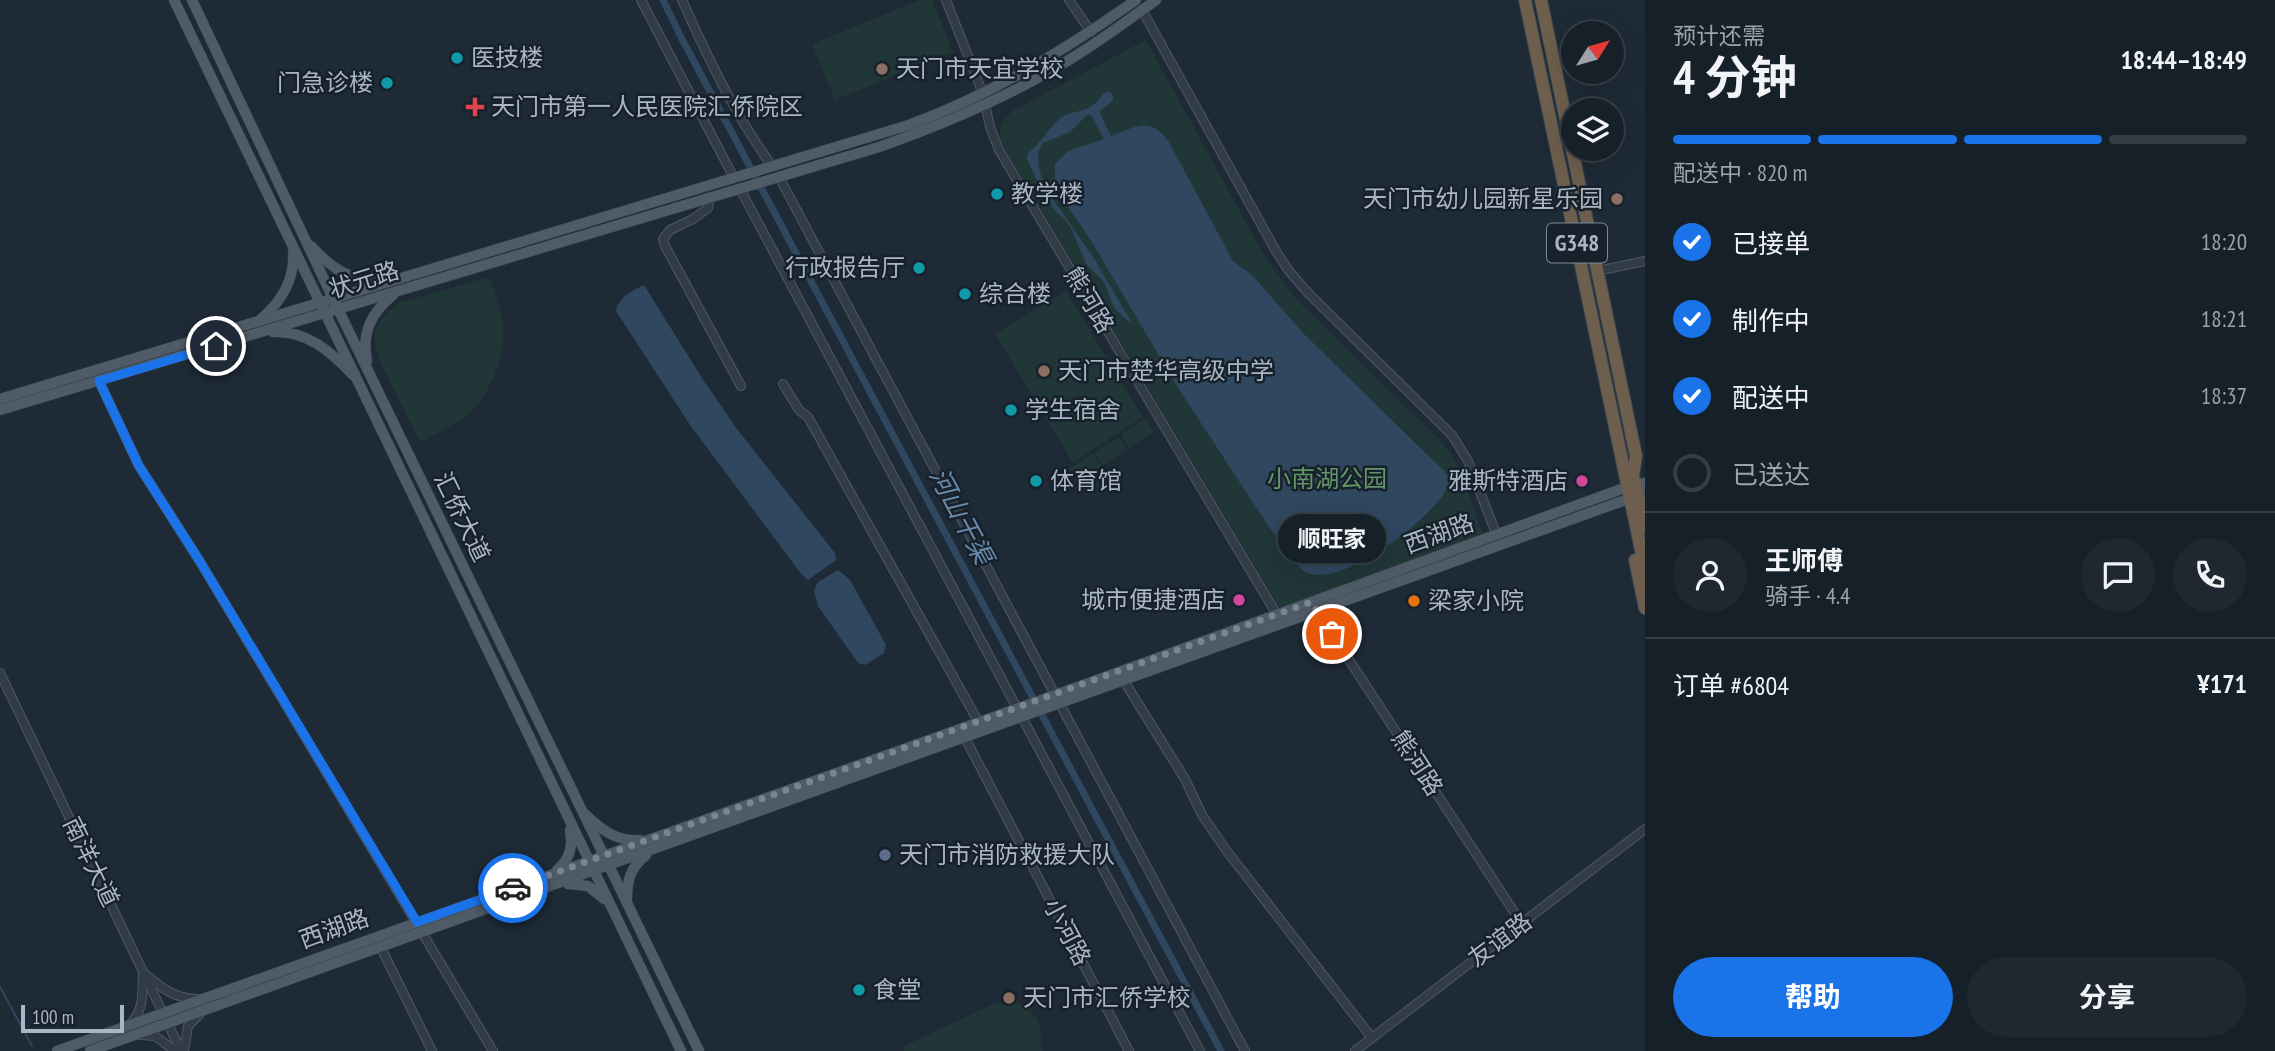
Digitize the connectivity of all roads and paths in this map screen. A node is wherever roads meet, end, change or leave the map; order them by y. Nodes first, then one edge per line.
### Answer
1 (174, 0) edge
2 (192, 0) edge
3 (641, 0) edge
4 (682, 0) edge
5 (946, 0) edge
6 (1069, 0) edge
7 (1136, 0) edge
8 (1156, 0) edge
9 (1523, 0) edge
10 (1533, 0) edge
11 (1541, 0) edge
12 (1142, 10) junction
13 (1091, 32) junction
14 (985, 99) junction
15 (770, 167) junction
16 (735, 178) junction
17 (776, 178) junction
18 (740, 189) junction
19 (710, 198) junction
20 (304, 239) junction
21 (293, 244) junction
22 (1645, 261) edge
23 (1590, 273) junction
24 (395, 286) junction
25 (336, 304) junction
26 (324, 308) junction
27 (260, 327) junction
28 (370, 375) junction
29 (99, 381) junction
30 (359, 381) junction
31 (783, 384) dead end
32 (741, 386) dead end
33 (0, 399) edge
34 (0, 410) edge
35 (1635, 486) edge
36 (1642, 520) edge
37 (1496, 536) junction
38 (1645, 569) edge
39 (1314, 607) junction
40 (1645, 608) edge
41 (1280, 619) junction
42 (0, 673) edge
43 (1124, 681) junction
44 (1055, 701) junction
45 (1021, 712) junction
46 (978, 721) junction
47 (965, 738) junction
48 (581, 810) junction
49 (567, 816) junction
50 (1645, 829) edge
51 (653, 844) junction
52 (603, 856) junction
53 (589, 861) junction
54 (608, 867) junction
55 (594, 872) junction
56 (546, 876) junction
57 (550, 887) junction
58 (627, 904) junction
59 (612, 910) junction
60 (1522, 924) junction
61 (419, 927) junction
62 (380, 946) junction
63 (143, 972) junction
64 (201, 999) junction
65 (206, 1009) junction
66 (162, 1013) junction
67 (167, 1023) junction
68 (127, 1026) junction
69 (132, 1036) junction
70 (1372, 1038) junction
71 (57, 1051) edge
72 (90, 1051) edge
73 (175, 1051) edge
74 (183, 1051) edge
75 (432, 1051) edge
76 (493, 1051) edge
77 (681, 1051) edge
78 (699, 1051) edge
79 (1129, 1051) edge
80 (1200, 1051) edge
81 (1245, 1051) edge
82 (1355, 1051) edge

1 - 21 main road, 汇侨大道
2 - 20 main road, 汇侨大道
3 - 16 street
4 - 15 street
5 - 14 street, 熊河路
6 - 13 street
7 - 13 main road
8 - 12 main road
9 - 23 highway, G348
9 - 35 highway
10 - 23 highway, G348
11 - 23 highway
12 - 14 main road
12 - 37 street
13 - 14 main road
14 - 15 main road
14 - 17 main road
14 - 41 street, 熊河路
15 - 16 main road, 状元路
16 - 24 main road, 状元路
17 - 18 main road, 状元路
17 - 44 street
18 - 19 main road, 状元路
18 - 45 street
19 - 24 main road, 状元路
19 - 32 street
20 - 21 main road
20 - 24 main road
20 - 25 main road, 汇侨大道
21 - 26 main road, 汇侨大道
21 - 27 main road
22 - 23 street
23 - 35 highway, G348
24 - 25 main road, 状元路
24 - 28 main road
25 - 26 main road, 状元路
25 - 28 main road, 汇侨大道
26 - 27 main road, 状元路
26 - 30 main road, 汇侨大道
27 - 29 main road, 状元路
27 - 30 main road
27 - 33 main road, 状元路
28 - 48 main road, 汇侨大道
29 - 34 main road, 状元路
29 - 61 street
30 - 49 main road, 汇侨大道
31 - 46 street
35 - 36 highway, G348
35 - 37 main road, 西湖路
35 - 39 main road, 西湖路
36 - 38 highway, G348
36 - 40 highway
37 - 39 main road, 西湖路
39 - 41 main road, 西湖路
39 - 60 street, 熊河路
41 - 43 main road, 西湖路
41 - 44 main road, 西湖路
42 - 63 street, 南洋大道
43 - 44 main road, 西湖路
43 - 70 street
44 - 45 main road
44 - 81 street
45 - 46 main road, 西湖路
45 - 47 main road, 西湖路
45 - 80 street
46 - 51 main road, 西湖路
47 - 51 main road, 西湖路
47 - 79 street, 小河路
48 - 51 main road
48 - 52 main road, 汇侨大道
49 - 53 main road, 汇侨大道
49 - 56 main road
50 - 60 street, 友谊路
51 - 52 main road, 西湖路
51 - 54 main road, 西湖路
51 - 58 main road
52 - 53 main road, 西湖路
52 - 54 main road, 汇侨大道
53 - 55 main road, 汇侨大道
53 - 56 main road, 西湖路
54 - 55 main road, 西湖路
54 - 58 main road, 汇侨大道
55 - 57 main road, 西湖路
55 - 59 main road, 汇侨大道
56 - 61 main road, 西湖路
57 - 59 main road
57 - 61 main road, 西湖路
58 - 78 main road, 汇侨大道
59 - 77 main road, 汇侨大道
60 - 70 street, 友谊路
61 - 62 main road, 西湖路
61 - 64 main road, 西湖路
61 - 76 street
62 - 65 main road, 西湖路
62 - 75 street
63 - 64 street
63 - 66 street, 南洋大道
63 - 68 street
64 - 66 main road, 西湖路
65 - 67 main road, 西湖路
65 - 74 street
66 - 67 street, 南洋大道
66 - 68 main road, 西湖路
67 - 69 main road, 西湖路
67 - 74 street, 南洋大道
68 - 71 main road, 西湖路
69 - 72 main road, 西湖路
69 - 73 street
70 - 82 street, 友谊路

